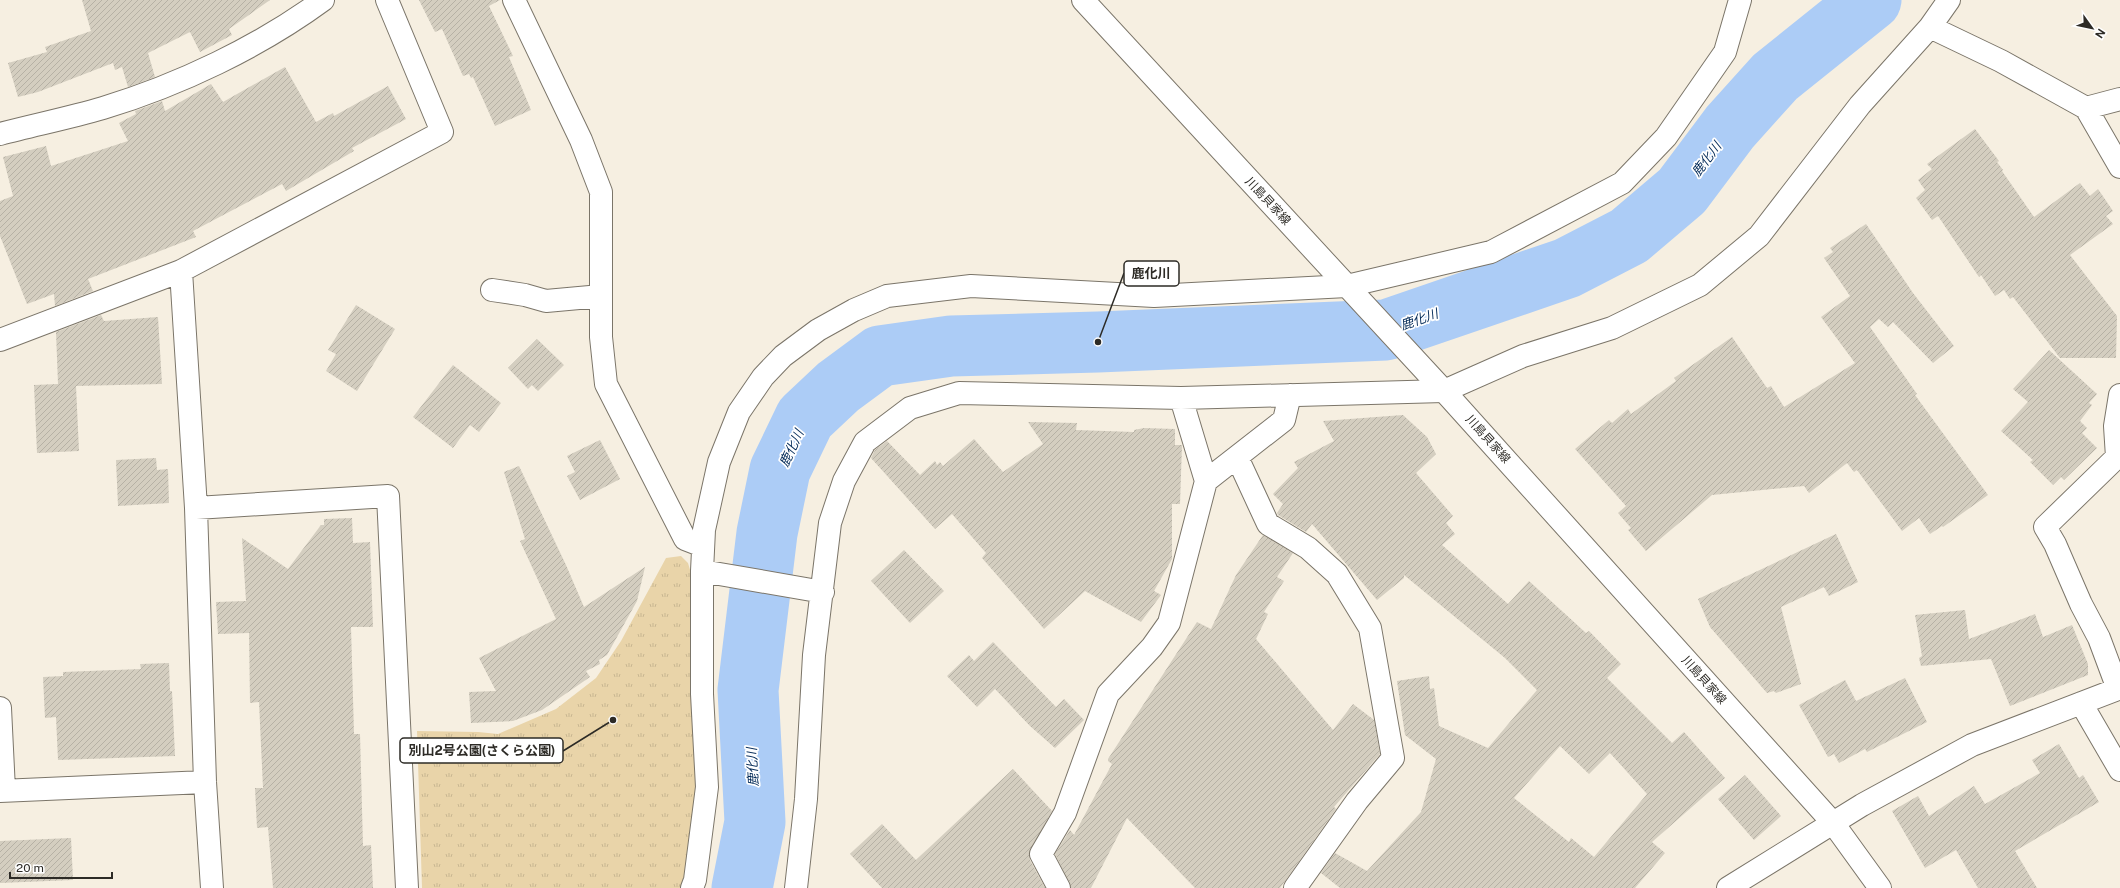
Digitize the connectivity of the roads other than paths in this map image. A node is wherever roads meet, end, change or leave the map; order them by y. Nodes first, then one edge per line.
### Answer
1 (323, 0) edge
2 (388, 0) edge
3 (514, 0) edge
4 (1083, 0) edge
5 (1740, 0) edge
6 (1948, 0) edge
7 (1930, 27) junction
8 (2120, 99) edge
9 (2086, 108) junction
10 (0, 134) edge
11 (2120, 167) edge
12 (181, 271) junction
13 (1347, 286) junction
14 (492, 290) dead end
15 (601, 296) junction
16 (0, 340) edge
17 (1444, 391) junction
18 (1290, 395) junction
19 (2120, 395) edge
20 (1181, 398) junction
21 (1237, 457) junction
22 (2118, 457) edge
23 (1206, 481) junction
24 (196, 508) junction
25 (703, 546) junction
26 (708, 572) junction
27 (823, 592) junction
28 (2081, 703) junction
29 (0, 708) edge
30 (2120, 770) edge
31 (205, 782) junction
32 (2, 790) edge
33 (1833, 823) junction
34 (212, 888) edge
35 (407, 888) edge
36 (692, 888) edge
37 (796, 888) edge
38 (1059, 888) edge
39 (1295, 888) edge
40 (1728, 888) edge
41 (1880, 888) edge

1 - 10 street
2 - 12 street
3 - 15 street
4 - 13 street, 川島貝家線
5 - 13 street
6 - 7 street
7 - 9 street
7 - 17 street
8 - 9 street
9 - 11 street
12 - 16 street
12 - 24 street
13 - 17 street, 川島貝家線
13 - 25 street
14 - 15 street
15 - 25 street
17 - 18 street
17 - 33 street, 川島貝家線
18 - 20 street
18 - 21 street
19 - 22 street
20 - 23 street
20 - 27 street
21 - 23 street
21 - 39 street
22 - 28 street
23 - 38 street
24 - 31 street
24 - 35 street
25 - 26 street
26 - 27 street
26 - 36 street
27 - 37 street
28 - 30 street
28 - 33 street
29 - 32 street
31 - 32 street
31 - 34 street
33 - 40 street
33 - 41 street, 川島貝家線

